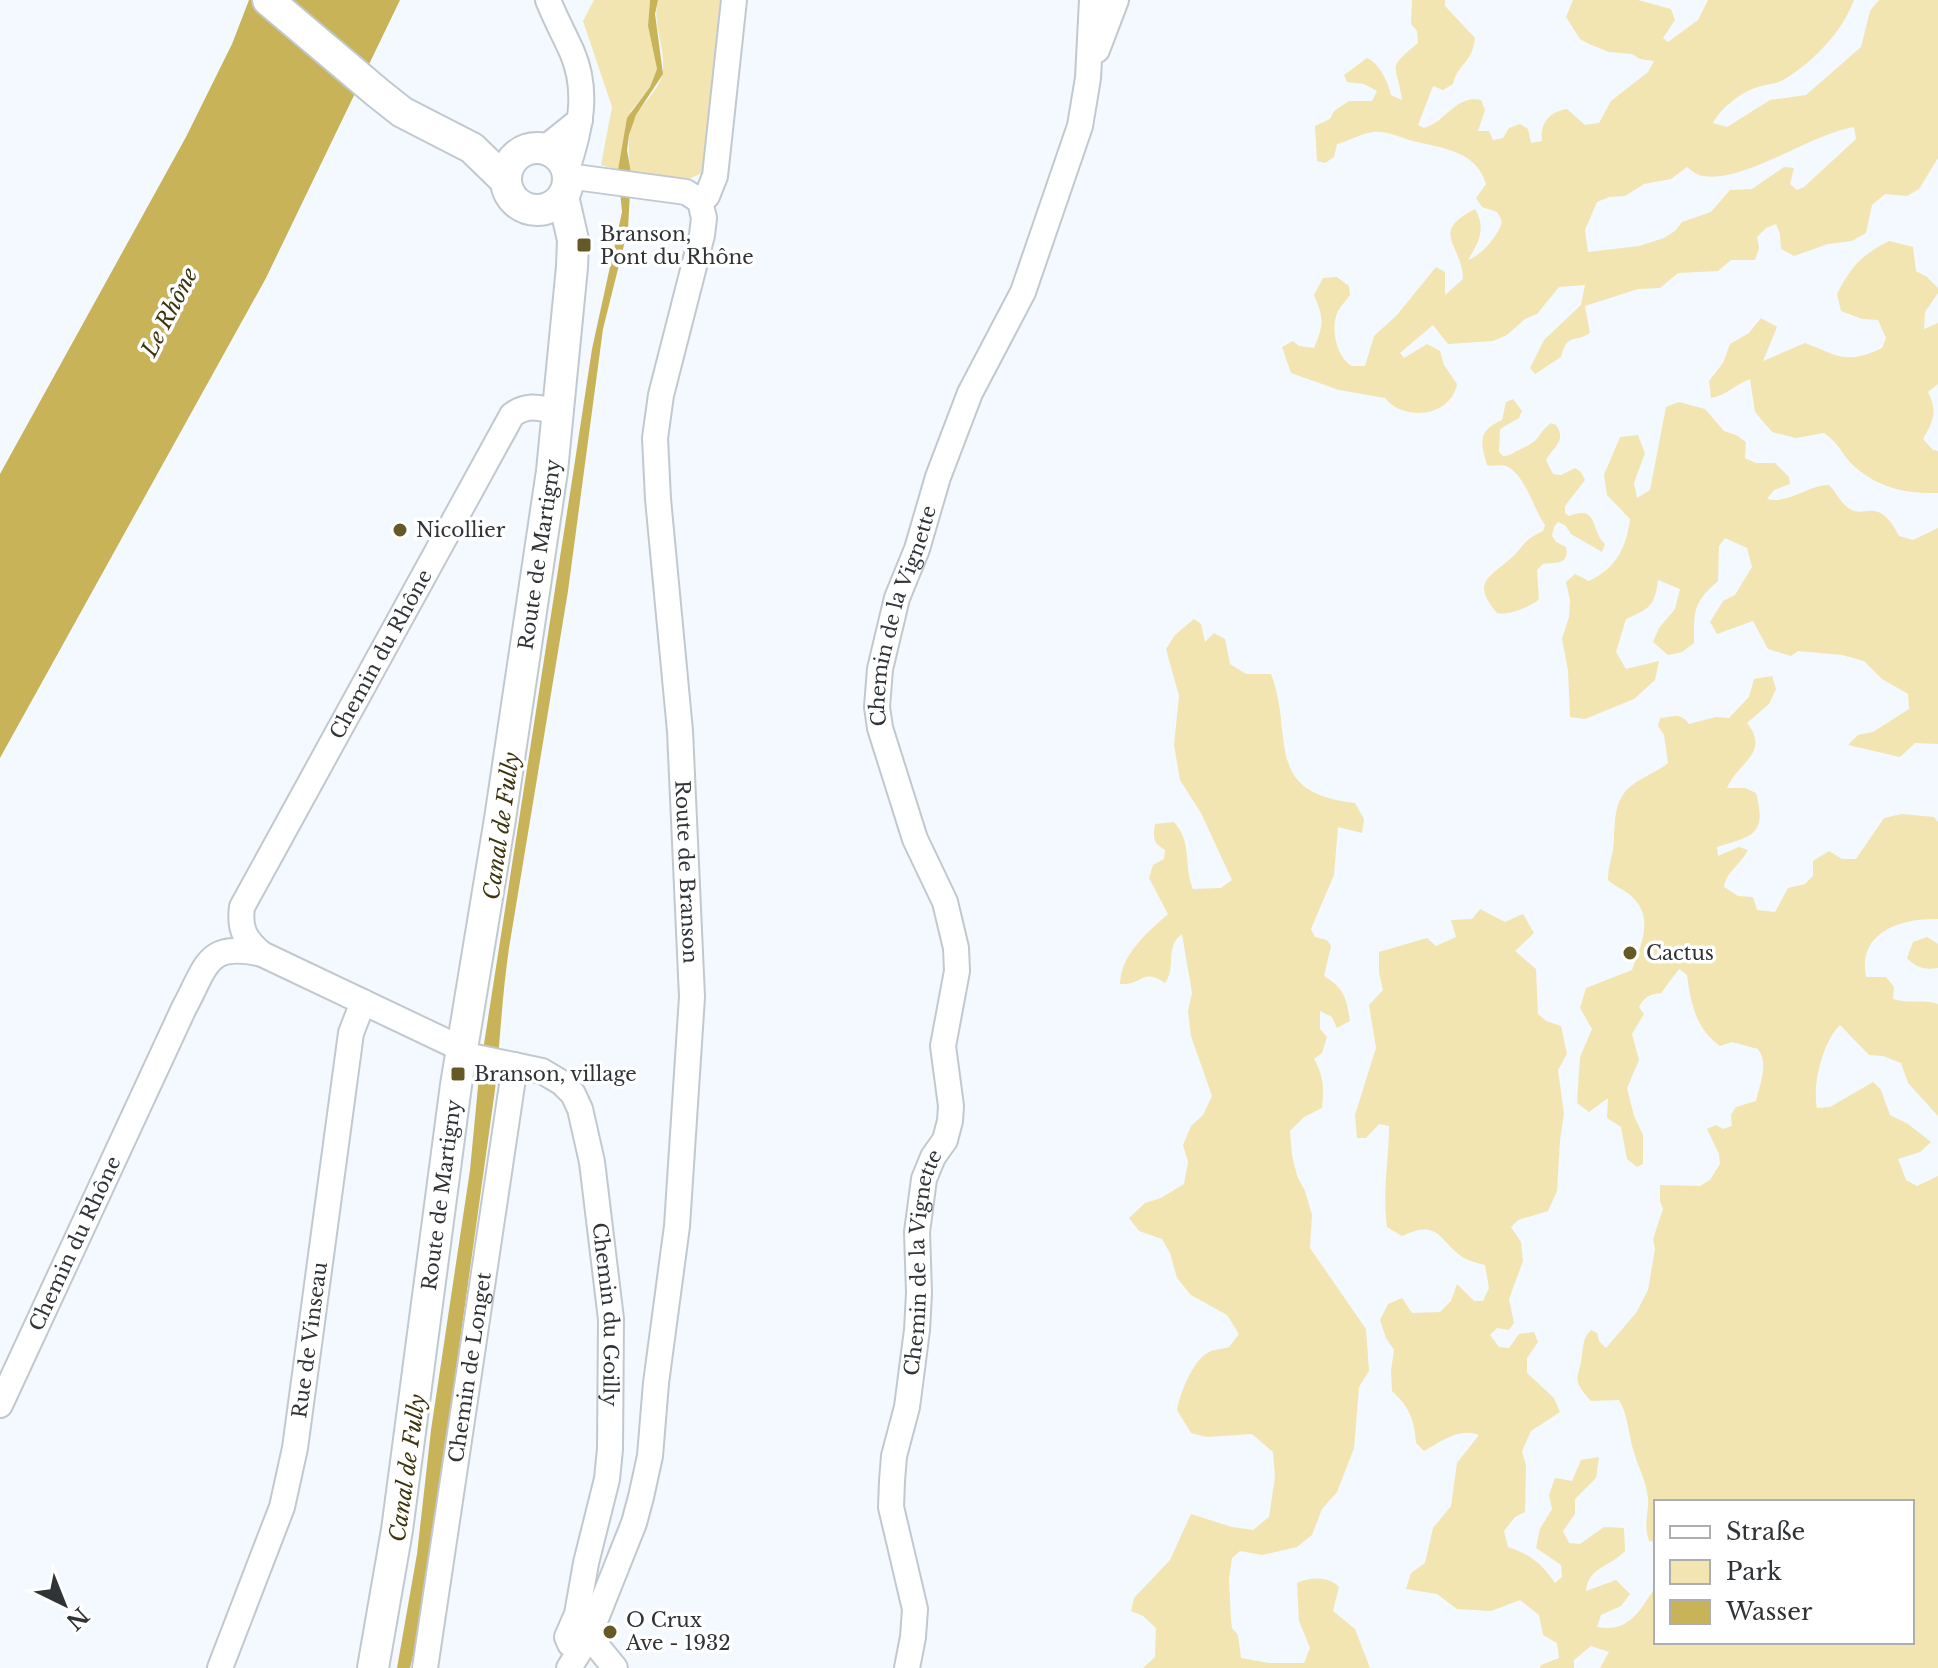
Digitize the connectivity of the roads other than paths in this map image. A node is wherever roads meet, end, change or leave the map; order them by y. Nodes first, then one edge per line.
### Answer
1 (268, 0) edge
2 (548, 0) edge
3 (734, 0) edge
4 (1092, 0) edge
5 (1116, 0) edge
6 (1088, 78) junction
7 (580, 120) junction
8 (472, 148) junction
9 (533, 150) junction
10 (573, 180) junction
11 (506, 181) junction
12 (700, 201) junction
13 (532, 210) junction
14 (572, 247) junction
15 (559, 412) junction
16 (262, 954) junction
17 (363, 1002) junction
18 (466, 1053) junction
19 (511, 1064) junction
20 (0, 1405) edge
21 (579, 1651) edge
22 (224, 1667) edge
23 (373, 1668) edge
24 (425, 1668) edge
25 (615, 1668) edge
26 (907, 1668) edge

1 - 8 main road
2 - 7 street
3 - 12 street
4 - 6 street, Chemin de la Vignette
5 - 6 street
6 - 26 street, Chemin de la Vignette
7 - 9 street
7 - 10 street
8 - 9 main road
8 - 11 main road
9 - 10 main road
9 - 11 main road
10 - 12 street
10 - 13 main road
10 - 14 main road, Route de Martigny
11 - 13 main road
12 - 21 street, Route de Branson
13 - 14 main road
14 - 15 main road, Route de Martigny
15 - 16 street, Chemin du Rhône
15 - 18 main road, Route de Martigny
16 - 17 street, Chemin du Goilly
16 - 20 street, Chemin du Rhône
17 - 18 street, Chemin du Goilly
17 - 22 street, Rue de Vinseau
18 - 19 street, Chemin du Goilly
18 - 23 main road, Route de Martigny
19 - 21 street, Chemin du Goilly
19 - 24 street, Chemin de Longet
21 - 25 street

